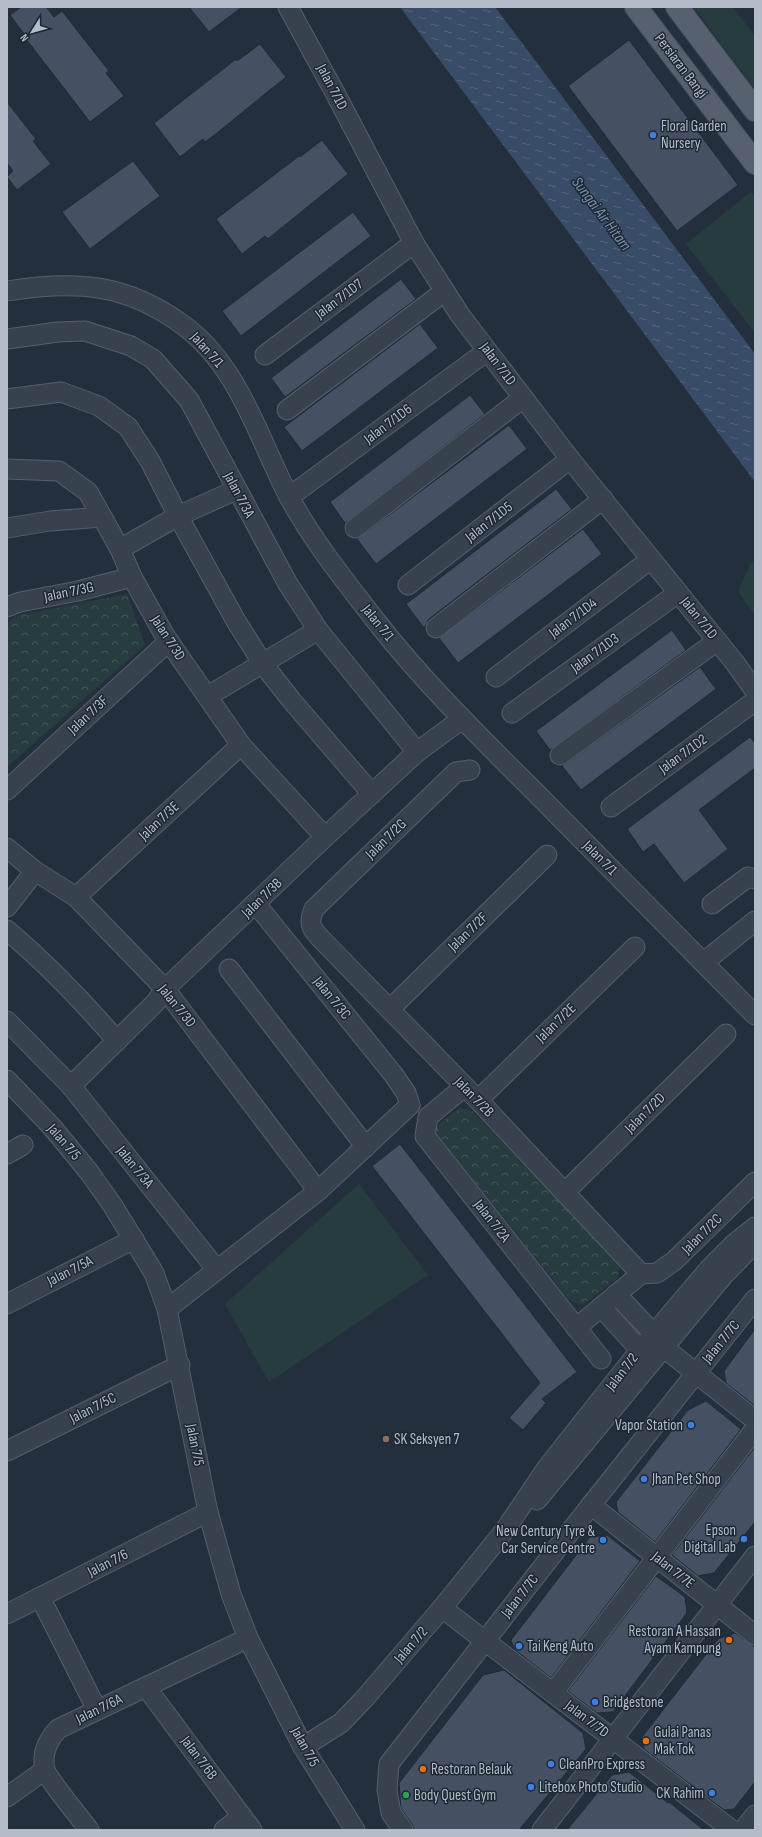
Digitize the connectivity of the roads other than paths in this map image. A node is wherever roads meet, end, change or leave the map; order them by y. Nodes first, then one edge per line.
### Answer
1 (288, 7) edge
2 (636, 7) edge
3 (680, 10) edge
4 (755, 110) edge
5 (755, 162) edge
6 (414, 243) junction
7 (7, 291) edge
8 (445, 291) junction
9 (7, 339) edge
10 (487, 351) junction
11 (265, 355) dead end
12 (7, 398) edge
13 (523, 398) junction
14 (287, 410) dead end
15 (570, 459) junction
16 (7, 466) edge
17 (236, 490) junction
18 (289, 498) junction
19 (603, 499) junction
20 (178, 516) junction
21 (102, 517) junction
22 (7, 528) edge
23 (355, 528) dead end
24 (120, 549) junction
25 (651, 558) junction
26 (132, 577) junction
27 (408, 585) dead end
28 (678, 593) junction
29 (7, 607) edge
30 (436, 628) dead end
31 (318, 630) junction
32 (169, 641) junction
33 (717, 641) junction
34 (263, 664) junction
35 (496, 677) dead end
36 (755, 691) edge
37 (208, 696) junction
38 (755, 701) edge
39 (512, 713) dead end
40 (462, 719) junction
41 (241, 745) junction
42 (417, 752) junction
43 (560, 755) dead end
44 (470, 770) dead end
45 (7, 790) edge
46 (372, 794) junction
47 (611, 807) dead end
48 (325, 837) junction
49 (7, 848) edge
50 (547, 855) dead end
51 (35, 871) junction
52 (755, 879) edge
53 (76, 897) junction
54 (256, 904) junction
55 (712, 904) dead end
56 (7, 907) edge
57 (310, 919) joint
58 (755, 922) edge
59 (7, 930) edge
60 (635, 947) dead end
61 (704, 962) junction
62 (229, 969) dead end
63 (165, 989) junction
64 (390, 1010) junction
65 (755, 1015) edge
66 (7, 1021) edge
67 (726, 1034) dead end
68 (117, 1041) junction
69 (7, 1080) edge
70 (71, 1086) junction
71 (464, 1087) junction
72 (478, 1100) junction
73 (366, 1147) junction
74 (755, 1182) edge
75 (318, 1191) junction
76 (565, 1192) junction
77 (755, 1228) edge
78 (134, 1240) junction
79 (755, 1243) edge
80 (217, 1270) junction
81 (641, 1274) junction
82 (616, 1294) junction
83 (755, 1299) edge
84 (7, 1304) edge
85 (601, 1308) junction
86 (167, 1309) junction
87 (576, 1328) junction
88 (659, 1340) junction
89 (640, 1350) junction
90 (601, 1359) dead end
91 (180, 1365) junction
92 (696, 1373) junction
93 (755, 1420) edge
94 (755, 1429) edge
95 (7, 1451) edge
96 (591, 1505) junction
97 (208, 1512) junction
98 (505, 1530) junction
99 (755, 1556) edge
100 (657, 1557) junction
101 (40, 1597) junction
102 (717, 1605) junction
103 (442, 1608) junction
104 (7, 1614) edge
105 (755, 1635) edge
106 (248, 1638) junction
107 (485, 1641) junction
108 (146, 1687) junction
109 (553, 1693) junction
110 (97, 1710) junction
111 (614, 1739) junction
112 (303, 1747) junction
113 (45, 1770) junction
114 (7, 1798) edge
115 (755, 1815) edge
116 (247, 1823) edge
117 (89, 1830) edge
118 (224, 1830) edge
119 (355, 1830) edge
120 (403, 1830) edge
121 (542, 1830) edge
122 (732, 1830) edge
123 (743, 1830) edge

1 - 6 street, Jalan 7/1D
2 - 5 main road, Persiaran Bangi
3 - 4 main road
6 - 8 street, Jalan 7/1D
6 - 11 street, Jalan 7/1D7
7 - 18 street, Jalan 7/1
8 - 10 street, Jalan 7/1D
8 - 14 street
9 - 17 street, Jalan 7/3A
10 - 13 street, Jalan 7/1D
10 - 18 street, Jalan 7/1D6
12 - 20 street
13 - 15 street, Jalan 7/1D
13 - 23 street
15 - 19 street, Jalan 7/1D
15 - 27 street, Jalan 7/1D5
16 - 21 street, Jalan 7/3D
17 - 20 street
17 - 31 street, Jalan 7/3A
18 - 40 street, Jalan 7/1
19 - 25 street, Jalan 7/1D
19 - 30 street
20 - 24 street
20 - 34 street
21 - 22 street
21 - 24 street, Jalan 7/3D
24 - 26 street, Jalan 7/3D
25 - 28 street, Jalan 7/1D
25 - 35 street, Jalan 7/1D4
26 - 29 street, Jalan 7/3G
26 - 32 street, Jalan 7/3D
28 - 33 street, Jalan 7/1D
28 - 39 street, Jalan 7/1D3
31 - 34 street
31 - 42 street, Jalan 7/3A
32 - 37 street, Jalan 7/3D
32 - 45 street, Jalan 7/3F
33 - 36 street, Jalan 7/1D
33 - 43 street
34 - 37 street
34 - 46 street
37 - 41 street, Jalan 7/3D
38 - 47 street, Jalan 7/1D2
40 - 42 street, Jalan 7/3B
40 - 61 street, Jalan 7/1
41 - 48 street, Jalan 7/3D
41 - 53 street, Jalan 7/3E
42 - 46 street, Jalan 7/3B
44 - 57 street, Jalan 7/2G
46 - 48 street, Jalan 7/3B
48 - 54 street, Jalan 7/3B
49 - 51 street, Jalan 7/3D
50 - 64 street, Jalan 7/2F
51 - 53 street, Jalan 7/3D
51 - 56 street
52 - 55 street
53 - 63 street, Jalan 7/3D
54 - 63 street, Jalan 7/3B
54 - 73 street, Jalan 7/3C
57 - 64 street, Jalan 7/2B
58 - 61 street
59 - 68 street
60 - 72 street, Jalan 7/2E
61 - 65 street, Jalan 7/1
62 - 73 street
63 - 68 street, Jalan 7/3B
63 - 75 street, Jalan 7/3D
64 - 71 street, Jalan 7/2B
66 - 70 street, Jalan 7/3A
67 - 76 street, Jalan 7/2D
68 - 70 street, Jalan 7/3B
69 - 78 street, Jalan 7/5
70 - 80 street, Jalan 7/3A
71 - 72 street, Jalan 7/2B
71 - 87 street, Jalan 7/2A
72 - 76 street, Jalan 7/2B
73 - 75 street
74 - 81 street, Jalan 7/2C
75 - 80 street
76 - 81 street, Jalan 7/2B
77 - 88 street, Jalan 7/2
78 - 84 street, Jalan 7/5A
78 - 86 street, Jalan 7/5
79 - 88 street, Jalan 7/2
80 - 86 street
81 - 82 street
82 - 85 street
82 - 88 street
83 - 92 street, Jalan 7/7C
85 - 87 street
85 - 89 street
86 - 91 street, Jalan 7/5
87 - 90 street, Jalan 7/2A
88 - 89 street, Jalan 7/2
88 - 92 street
88 - 98 street, Jalan 7/2
89 - 98 street, Jalan 7/2
91 - 95 street, Jalan 7/5C
91 - 97 street, Jalan 7/5
92 - 93 street
92 - 96 street, Jalan 7/7C
94 - 100 street
96 - 100 street, Jalan 7/7E
96 - 107 street, Jalan 7/7C
97 - 101 street, Jalan 7/6
97 - 106 street, Jalan 7/5
98 - 103 street, Jalan 7/2
99 - 102 street
100 - 102 street, Jalan 7/7E
100 - 109 street
101 - 104 street, Jalan 7/6
101 - 110 street
102 - 105 street, Jalan 7/7E
102 - 111 street
103 - 107 street, Jalan 7/7D
103 - 112 street, Jalan 7/2
106 - 108 street, Jalan 7/6A
106 - 112 street, Jalan 7/5
107 - 109 street, Jalan 7/7D
107 - 120 street, Jalan 7/7C
108 - 110 street, Jalan 7/6A
108 - 116 street, Jalan 7/6B
109 - 111 street, Jalan 7/7D
110 - 113 street, Jalan 7/6A
111 - 121 street
111 - 122 street, Jalan 7/7D
112 - 119 street, Jalan 7/5
113 - 114 street
113 - 117 street
115 - 123 street
116 - 118 street

